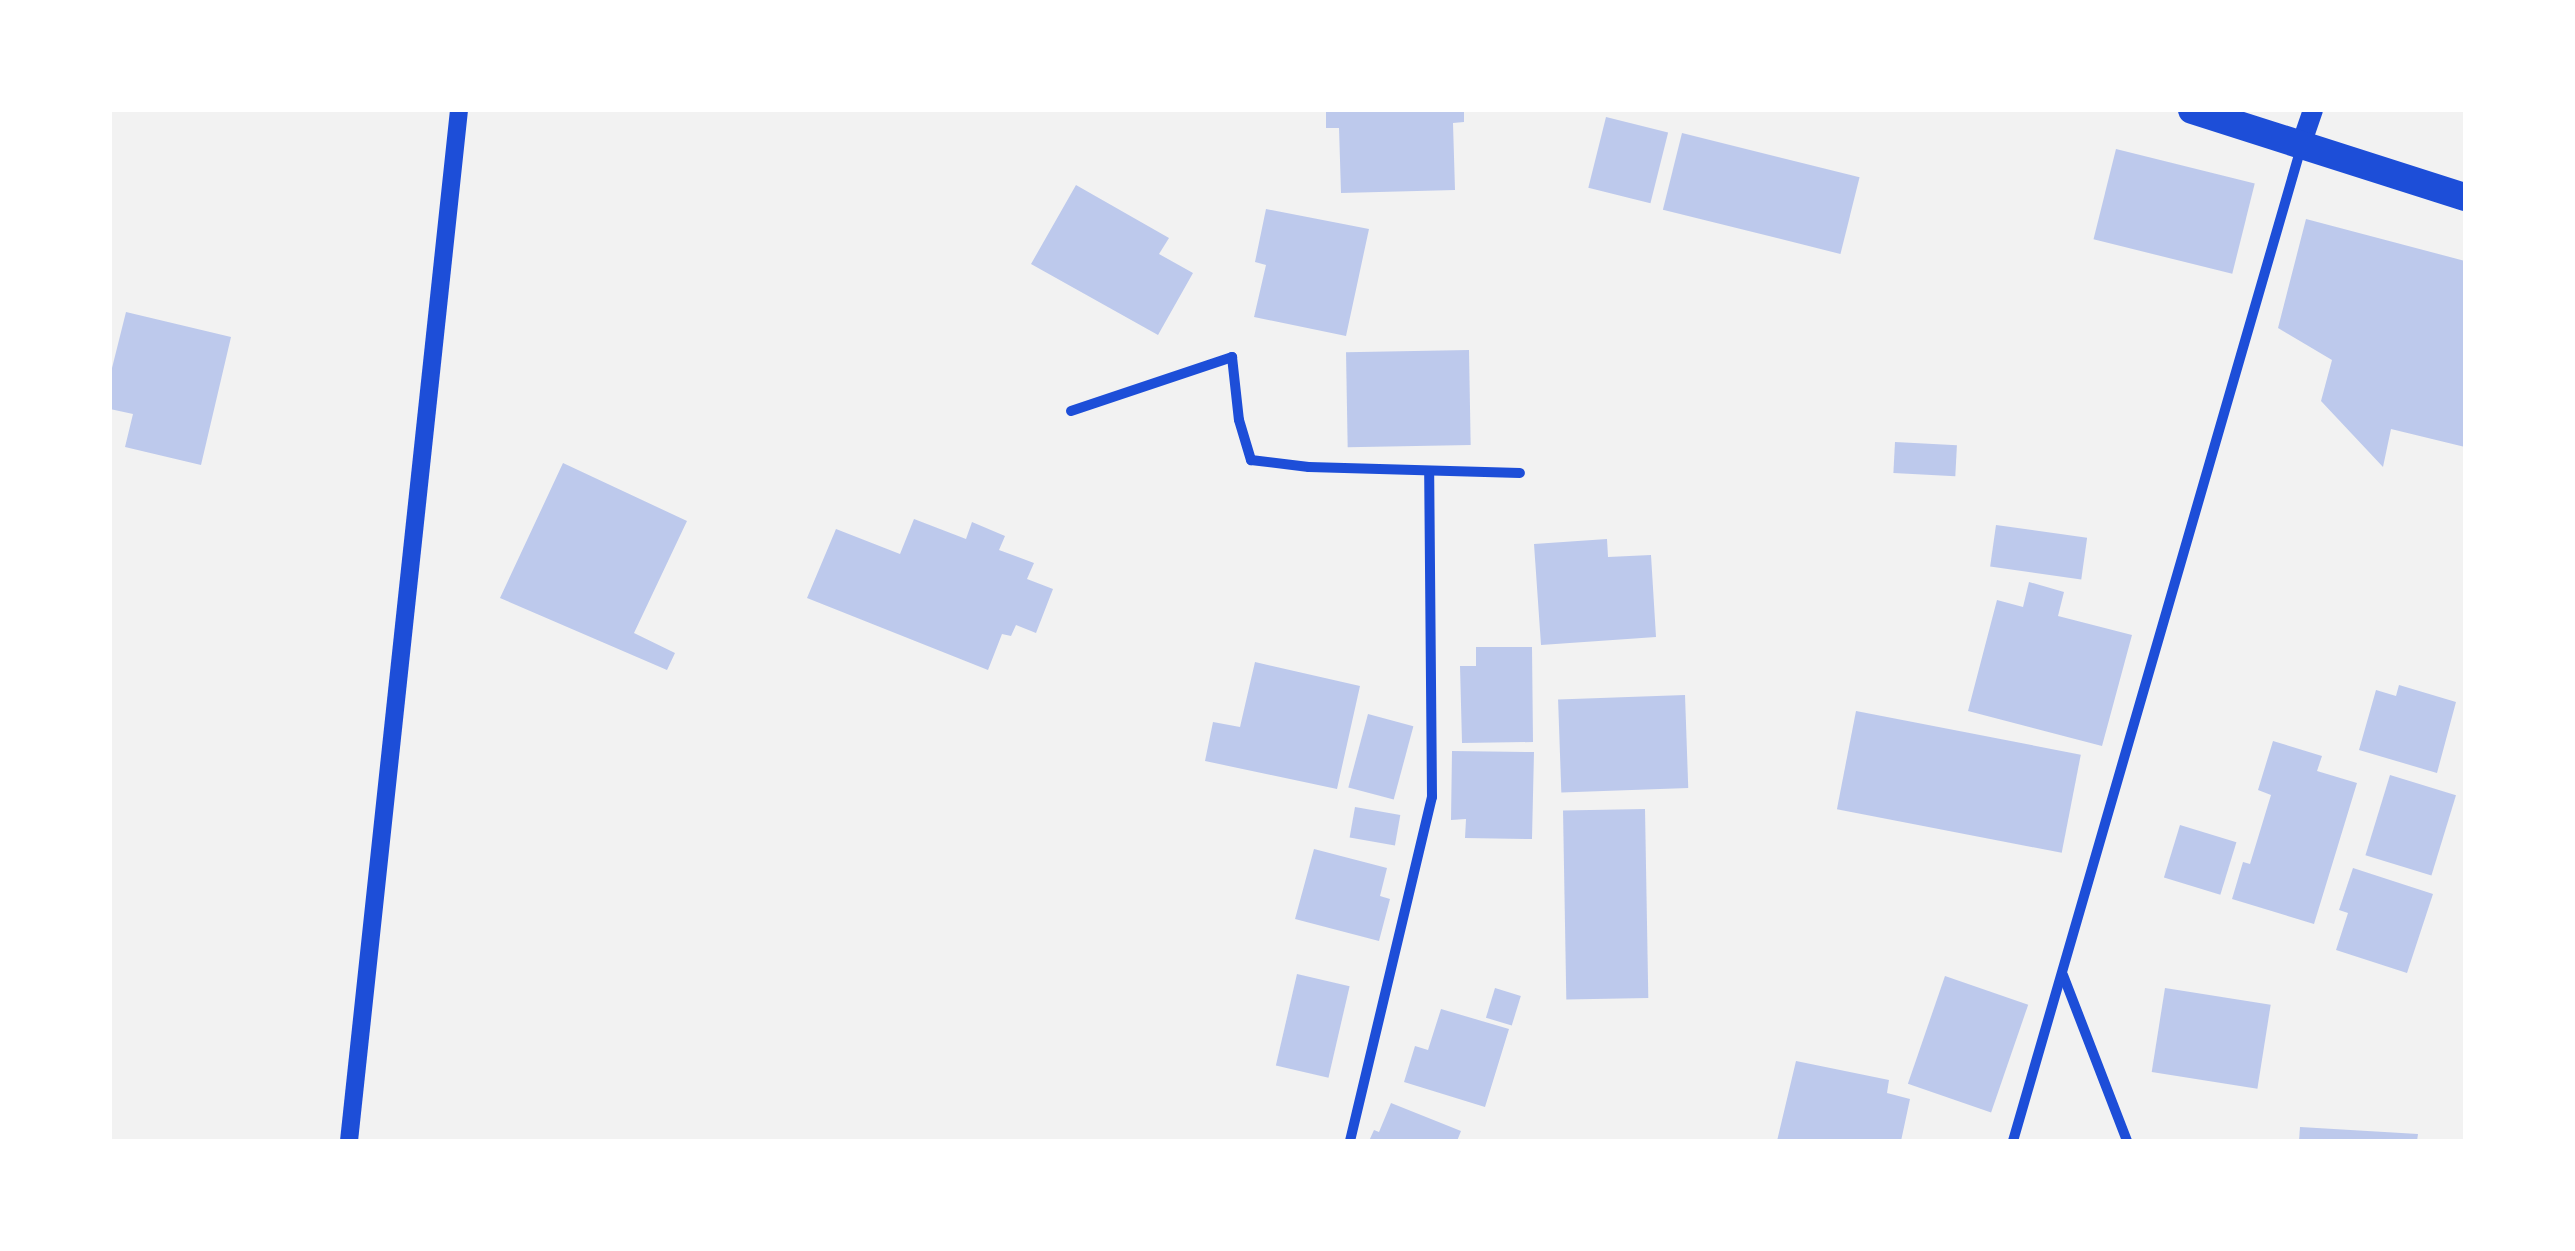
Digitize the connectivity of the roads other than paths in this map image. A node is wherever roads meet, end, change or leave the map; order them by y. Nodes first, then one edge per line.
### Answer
1 (459, 110) edge
2 (2192, 110) edge
3 (2313, 110) edge
4 (2302, 142) junction
5 (2465, 197) edge
6 (1071, 411) dead end
7 (1429, 473) junction
8 (1520, 473) dead end
9 (2063, 974) junction
10 (349, 1141) edge
11 (1350, 1141) edge
12 (2013, 1141) edge
13 (2127, 1141) edge

1 - 10 street
2 - 4 highway
3 - 4 main road
4 - 5 highway
4 - 9 street
6 - 7 street
7 - 8 street
7 - 11 street
9 - 12 street
9 - 13 street

